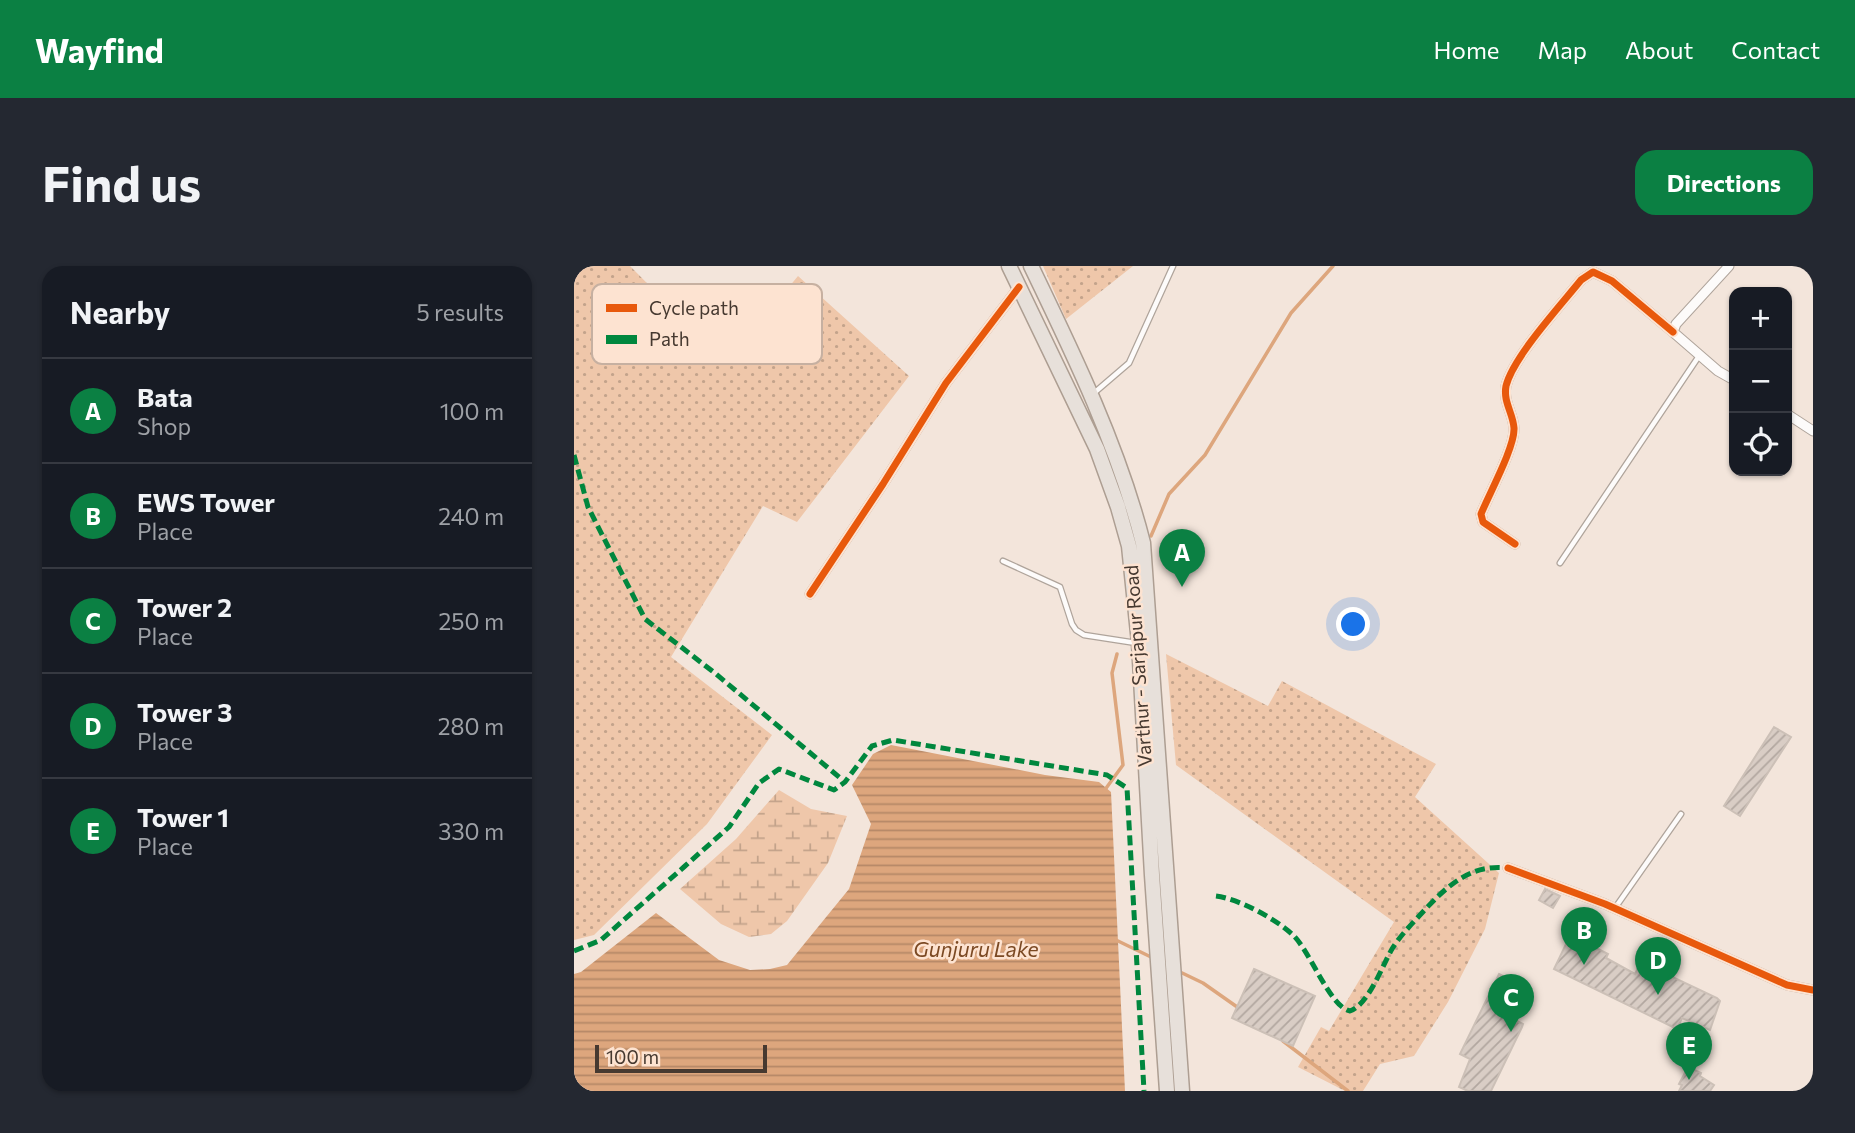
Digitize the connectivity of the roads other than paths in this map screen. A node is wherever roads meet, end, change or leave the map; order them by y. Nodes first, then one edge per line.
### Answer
1 (1009, 266) edge
2 (1031, 266) edge
3 (1173, 266) edge
4 (1729, 266) edge
5 (1018, 287) junction
6 (1673, 332) junction
7 (1699, 356) junction
8 (1729, 377) edge
9 (1090, 396) junction
10 (1792, 417) edge
11 (1813, 431) edge
12 (1515, 544) dead end
13 (1003, 561) dead end
14 (1560, 563) dead end
15 (810, 594) dead end
16 (1139, 643) junction
17 (1681, 814) dead end
18 (1507, 868) dead end
19 (1615, 908) junction
20 (1813, 990) edge
21 (1167, 1091) edge
22 (1182, 1091) edge

1 - 5 main road, Varthur - Sarjapur Road
2 - 9 main road, Varthur - Sarjapur Road
3 - 9 lane
4 - 6 street
5 - 15 street
5 - 16 main road, Varthur - Sarjapur Road
6 - 7 street
6 - 12 street
7 - 8 street
7 - 14 lane
9 - 22 main road, Varthur - Sarjapur Road
10 - 11 street
13 - 16 lane
16 - 21 main road, Varthur - Sarjapur Road
17 - 19 lane
18 - 19 street
19 - 20 street

